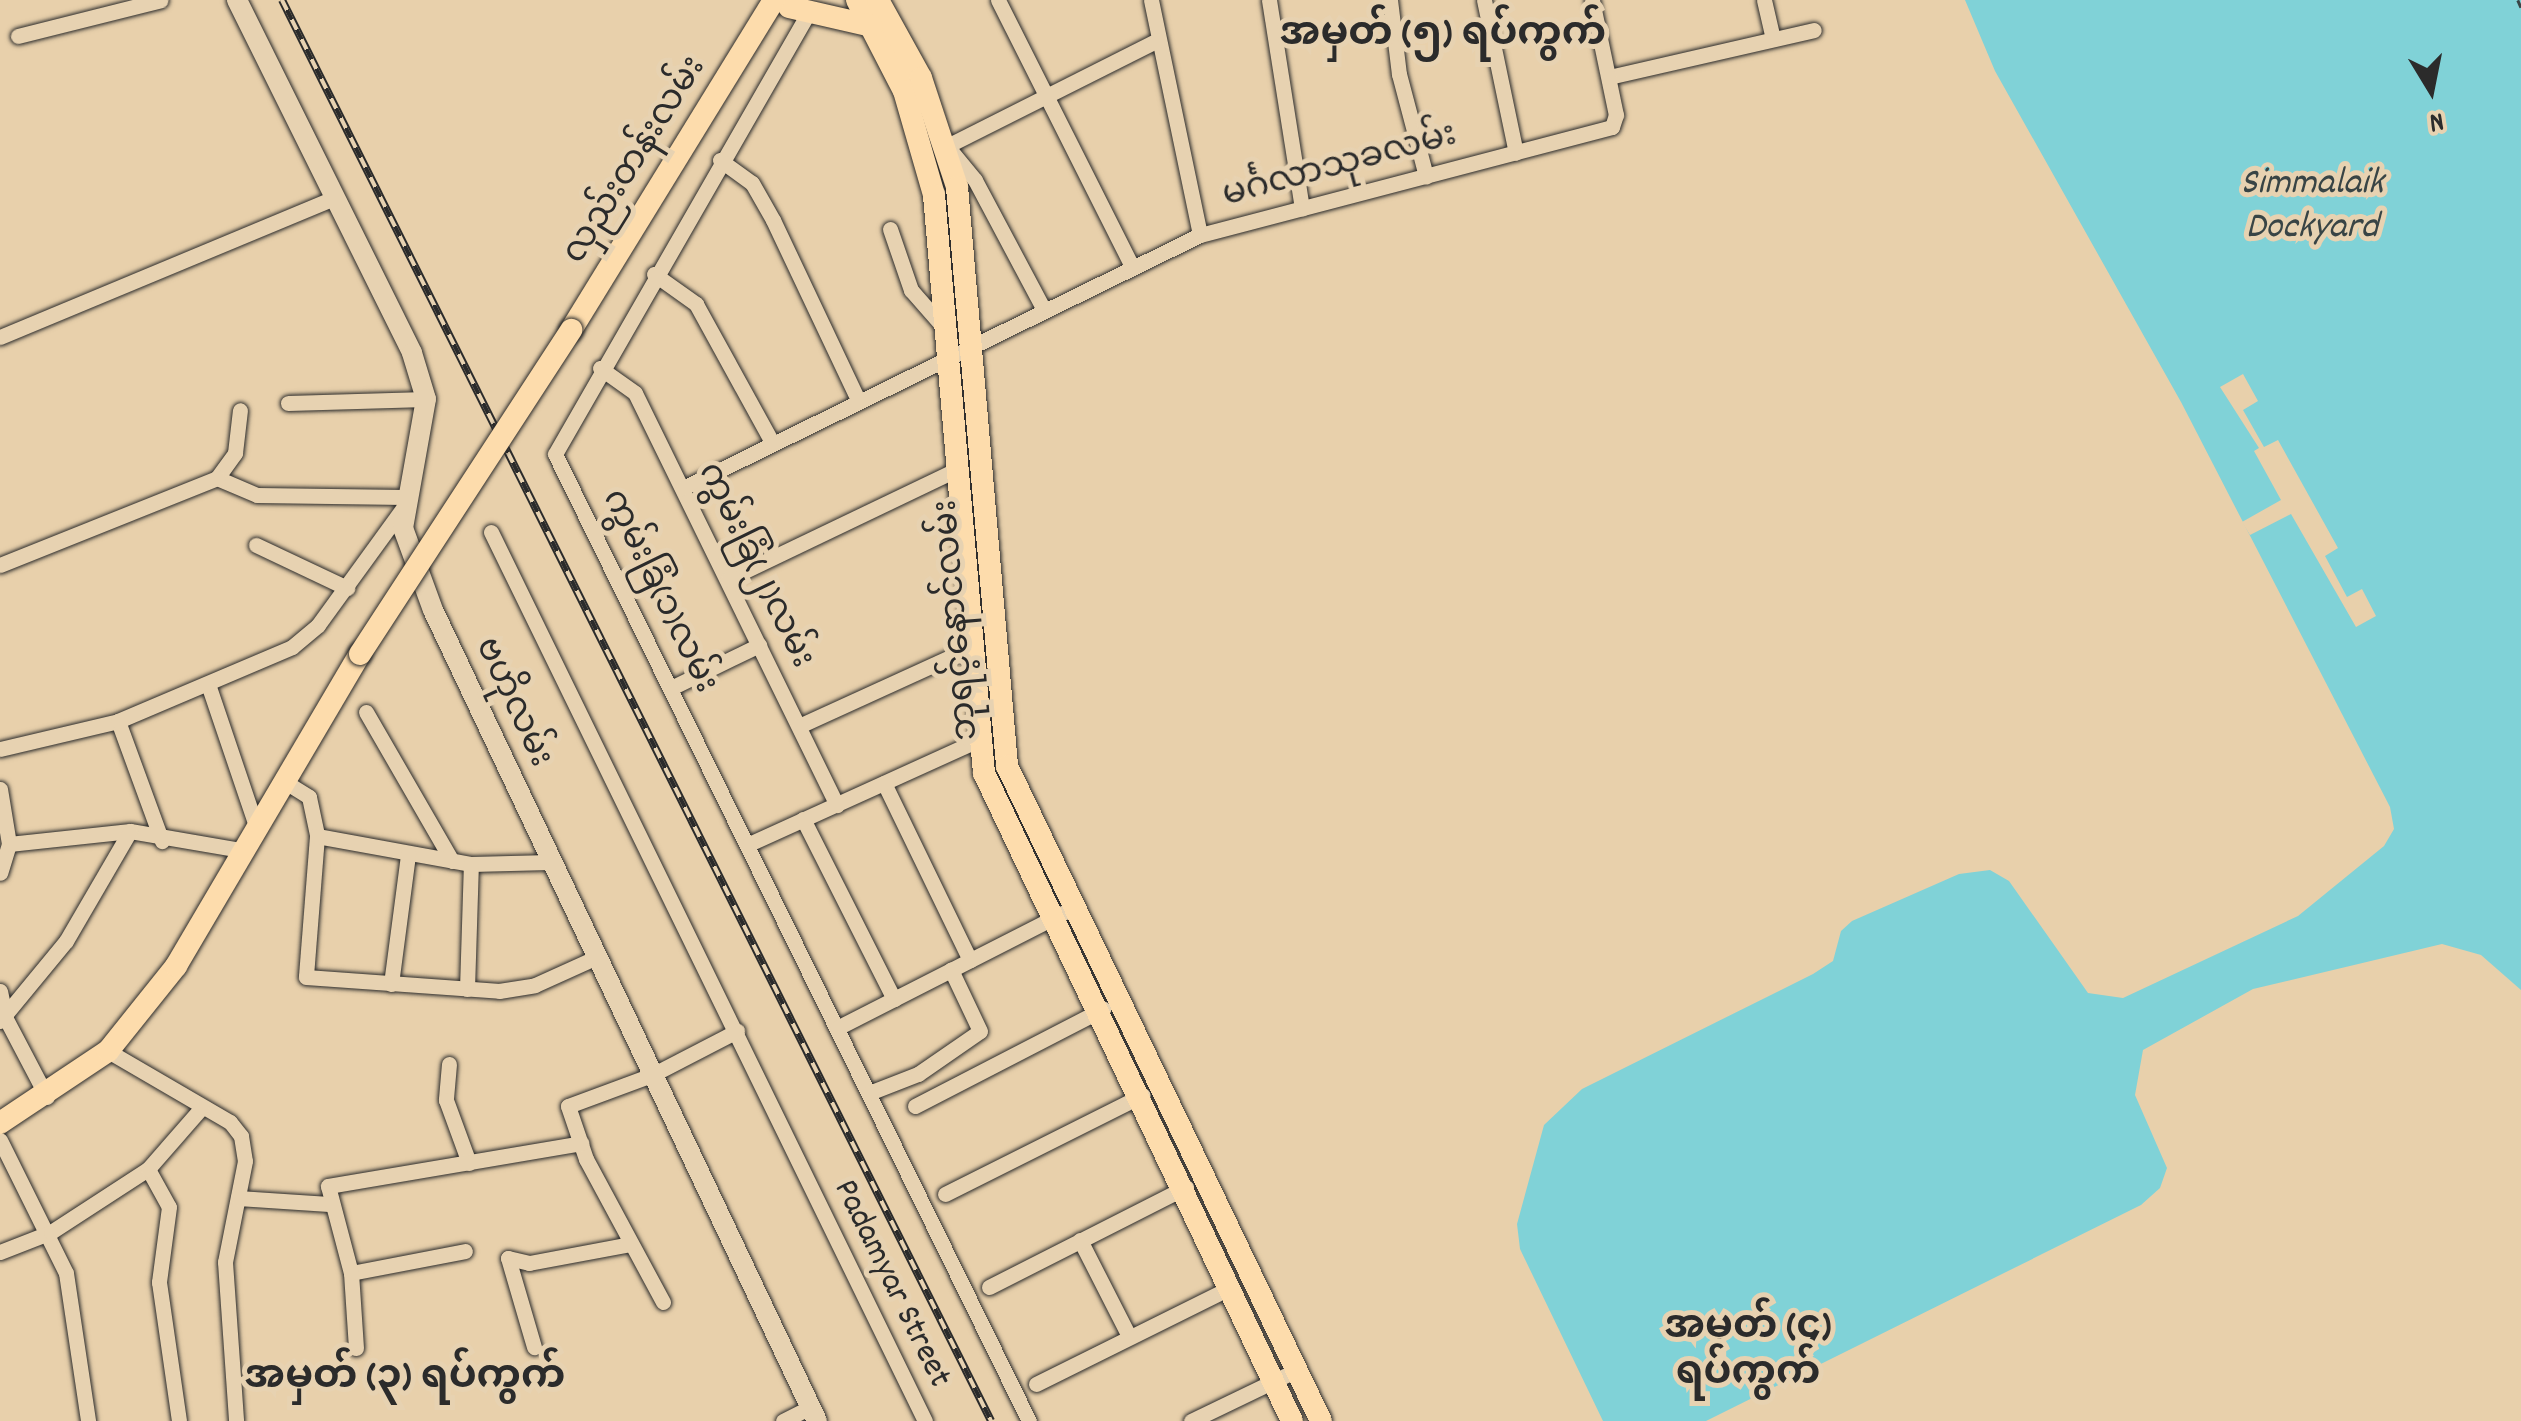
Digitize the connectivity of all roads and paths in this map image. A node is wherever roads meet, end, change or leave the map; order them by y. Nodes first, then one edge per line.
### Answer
1 (162, 0) edge
2 (237, 0) edge
3 (857, 0) edge
4 (878, 0) edge
5 (998, 0) edge
6 (1151, 0) edge
7 (1269, 0) edge
8 (1390, 0) edge
9 (1484, 0) edge
10 (1592, 0) edge
11 (1764, 0) edge
12 (792, 4) edge
13 (872, 26) junction
14 (1814, 30) dead end
15 (18, 36) dead end
16 (1773, 39) junction
17 (1156, 41) junction
18 (1609, 77) junction
19 (1046, 96) junction
20 (947, 146) junction
21 (1516, 153) junction
22 (720, 160) junction
23 (1426, 176) junction
24 (336, 197) junction
25 (1302, 208) junction
26 (890, 229) dead end
27 (1200, 235) junction
28 (1132, 266) junction
29 (654, 274) junction
30 (1043, 308) junction
31 (945, 329) junction
32 (0, 338) edge
33 (972, 343) junction
34 (947, 356) junction
35 (600, 368) junction
36 (426, 398) junction
37 (857, 398) junction
38 (288, 403) dead end
39 (240, 410) dead end
40 (772, 442) junction
41 (980, 455) junction
42 (955, 463) junction
43 (218, 478) junction
44 (683, 488) junction
45 (404, 502) junction
46 (491, 532) dead end
47 (256, 544) dead end
48 (986, 553) junction
49 (962, 555) junction
50 (0, 565) edge
51 (728, 579) junction
52 (346, 588) junction
53 (760, 645) junction
54 (978, 654) junction
55 (673, 686) junction
56 (208, 687) junction
57 (366, 712) dead end
58 (118, 721) junction
59 (798, 726) junction
60 (978, 740) junction
61 (0, 749) edge
62 (282, 780) junction
63 (884, 783) junction
64 (0, 790) edge
65 (837, 804) junction
66 (804, 820) junction
67 (255, 823) junction
68 (130, 831) junction
69 (317, 836) junction
70 (162, 841) junction
71 (10, 844) junction
72 (749, 844) junction
73 (241, 850) junction
74 (408, 854) junction
75 (452, 862) junction
76 (550, 862) junction
77 (472, 864) junction
78 (0, 874) edge
79 (1060, 914) junction
80 (597, 957) junction
81 (970, 960) junction
82 (951, 970) junction
83 (391, 984) junction
84 (467, 988) junction
85 (0, 991) edge
86 (894, 998) junction
87 (1106, 1007) junction
88 (3, 1020) edge
89 (837, 1028) junction
90 (737, 1031) junction
91 (108, 1052) junction
92 (449, 1064) dead end
93 (652, 1075) junction
94 (1158, 1087) junction
95 (868, 1093) junction
96 (47, 1097) junction
97 (1136, 1099) junction
98 (915, 1106) dead end
99 (202, 1107) junction
100 (0, 1123) edge
101 (0, 1140) edge
102 (581, 1143) junction
103 (469, 1163) junction
104 (148, 1169) junction
105 (1203, 1178) junction
106 (1182, 1189) junction
107 (945, 1194) dead end
108 (238, 1198) junction
109 (330, 1204) junction
110 (51, 1232) junction
111 (1080, 1240) junction
112 (631, 1244) junction
113 (466, 1251) dead end
114 (0, 1252) edge
115 (351, 1273) junction
116 (990, 1287) dead end
117 (1229, 1288) junction
118 (663, 1302) dead end
119 (1129, 1336) junction
120 (534, 1347) dead end
121 (356, 1348) dead end
122 (1297, 1370) junction
123 (1272, 1382) junction
124 (1036, 1384) dead end
125 (814, 1414) edge
126 (88, 1421) edge
127 (179, 1421) edge
128 (236, 1421) edge
129 (783, 1421) edge
130 (925, 1421) edge
131 (1029, 1421) edge
132 (1190, 1421) edge
133 (1292, 1421) edge
134 (1322, 1421) edge

1 - 15 street
2 - 24 main road
3 - 13 main road, ဘုရင့်နောင်လမ်း
4 - 20 main road, ဘုရင့်နောင်လမ်း
5 - 19 street
6 - 17 street
7 - 25 street
8 - 23 street
9 - 21 street
10 - 18 street, မင်္ဂလာသုခလမ်း
11 - 16 street
12 - 13 main road
12 - 22 street
12 - 62 main road, လှည်းတန်းလမ်း, bridge
13 - 31 main road, ဘုရင့်နောင်လမ်း
14 - 16 street
16 - 18 street
17 - 19 street
17 - 27 street
18 - 21 street, မင်္ဂလာသုခလမ်း
19 - 20 street
19 - 28 street
20 - 30 street
20 - 33 main road, ဘုရင့်နောင်လမ်း
21 - 23 street, မင်္ဂလာသုခလမ်း
22 - 29 street
22 - 37 street
23 - 25 street, မင်္ဂလာသုခလမ်း
24 - 32 street
24 - 36 main road
25 - 27 street, မင်္ဂလာသုခလမ်း
26 - 31 street
27 - 28 street, မင်္ဂလာသုခလမ်း
28 - 30 street, မင်္ဂလာသုခလမ်း
29 - 35 street
29 - 40 street
30 - 33 street, မင်္ဂလာသုခလမ်း
31 - 34 main road, ဘုရင့်နောင်လမ်း
33 - 34 street, မင်္ဂလာသုခလမ်း
33 - 41 main road, ဘုရင့်နောင်လမ်း
34 - 37 street, မင်္ဂလာသုခလမ်း
34 - 42 main road, ဘုရင့်နောင်လမ်း
35 - 44 street, ကွမ်းခြံ(၂)လမ်း
35 - 55 street, ကွမ်းခြံ(၁)လမ်း
36 - 38 street
36 - 45 main road
37 - 40 street, မင်္ဂလာသုခလမ်း
39 - 43 street
40 - 44 street, မင်္ဂလာသုခလမ်း
41 - 42 main road
41 - 48 main road, ဘုရင့်နောင်လမ်း
42 - 49 main road, ဘုရင့်နောင်လမ်း
42 - 51 street
43 - 45 street
43 - 50 street
44 - 51 street, ကွမ်းခြံ(၂)လမ်း
45 - 52 street
45 - 76 main road, ဗဟိုလမ်း
46 - 90 street, Padamyar Street
47 - 52 street
48 - 49 main road
48 - 54 main road, ဘုရင့်နောင်လမ်း
49 - 54 main road, ဘုရင့်နောင်လမ်း
51 - 53 street, ကွမ်းခြံ(၂)လမ်း
52 - 56 street
53 - 55 street
53 - 59 street, ကွမ်းခြံ(၂)လမ်း
54 - 59 street
54 - 60 main road, ဘုရင့်နောင်လမ်း
54 - 79 main road, ဘုရင့်နောင်လမ်း
55 - 72 street, ကွမ်းခြံ(၁)လမ်း
56 - 58 street
56 - 67 street
57 - 75 street
58 - 61 street
58 - 70 street
59 - 65 street, ကွမ်းခြံ(၂)လမ်း
60 - 63 street
60 - 79 main road, ဘုရင့်နောင်လမ်း
62 - 67 main road, လှည်းတန်းလမ်း
62 - 69 street
63 - 65 street
63 - 81 street
64 - 71 street
65 - 66 street
66 - 72 street
66 - 86 street
67 - 73 main road, လှည်းတန်းလမ်း
68 - 70 street
68 - 71 street
68 - 88 street
69 - 74 street
69 - 83 street
70 - 73 street
71 - 78 street
72 - 89 street, ကွမ်းခြံ(၁)လမ်း
73 - 91 main road, လှည်းတန်းလမ်း
74 - 75 street
74 - 83 street
75 - 77 street
76 - 77 street
76 - 80 main road, ဗဟိုလမ်း
77 - 84 street
79 - 81 street
79 - 87 main road, ဘုရင့်နောင်လမ်း
80 - 84 street
80 - 93 main road, ဗဟိုလမ်း
81 - 82 street
82 - 86 street
82 - 95 street
83 - 84 street
85 - 88 street
86 - 89 street
87 - 94 main road, ဘုရင့်နောင်လမ်း
87 - 97 main road, ဘုရင့်နောင်လမ်း
87 - 98 street
88 - 96 street
89 - 95 street, ကွမ်းခြံ(၁)လမ်း
90 - 93 street
90 - 130 street, Padamyar Street
91 - 96 main road
91 - 99 street
92 - 103 street
93 - 102 street
93 - 125 main road, ဗဟိုလမ်း
94 - 97 street
94 - 105 main road, ဘုရင့်နောင်လမ်း
95 - 131 street, ကွမ်းခြံ(၁)လမ်း
96 - 100 main road
97 - 106 main road, ဘုရင့်နောင်လမ်း
97 - 107 street
99 - 104 street
99 - 108 street
101 - 110 street
102 - 103 street
102 - 112 street
103 - 109 street
104 - 110 street
104 - 127 street
105 - 106 street
105 - 122 main road, ဘုရင့်နောင်လမ်း
106 - 111 street
106 - 117 main road, ဘုရင့်နောင်လမ်း
108 - 109 street
108 - 128 street
109 - 115 street
110 - 114 street
110 - 126 street
111 - 116 street
111 - 119 street
112 - 118 street
112 - 120 street
113 - 115 street
115 - 121 street
117 - 119 street
117 - 123 main road, ဘုရင့်နောင်လမ်း
119 - 124 street
122 - 123 street
122 - 134 main road, ဘုရင့်နောင်လမ်း
123 - 132 street
123 - 133 main road, ဘုရင့်နောင်လမ်း
125 - 129 street

